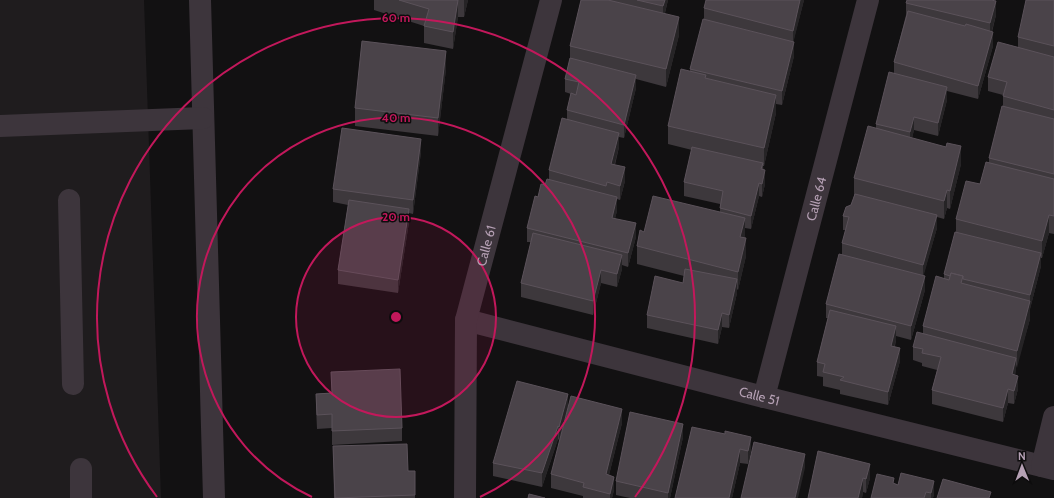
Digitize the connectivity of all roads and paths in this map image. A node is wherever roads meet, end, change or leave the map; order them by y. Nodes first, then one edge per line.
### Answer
1 (200, 0) edge
2 (551, 0) edge
3 (868, 0) edge
4 (204, 118) junction
5 (0, 126) edge
6 (69, 200) dead end
7 (466, 320) junction
8 (74, 384) dead end
9 (764, 397) junction
10 (1054, 417) edge
11 (1048, 467) edge
12 (81, 469) dead end
13 (81, 498) edge
14 (214, 498) edge
15 (465, 498) edge

1 - 4 street
2 - 7 street, Calle 61
3 - 9 street, Calle 64
4 - 5 street
4 - 14 street
6 - 8 street
7 - 9 street, Calle 51
7 - 15 street, Calle 61
9 - 11 street, Calle 51
10 - 11 street
12 - 13 street

